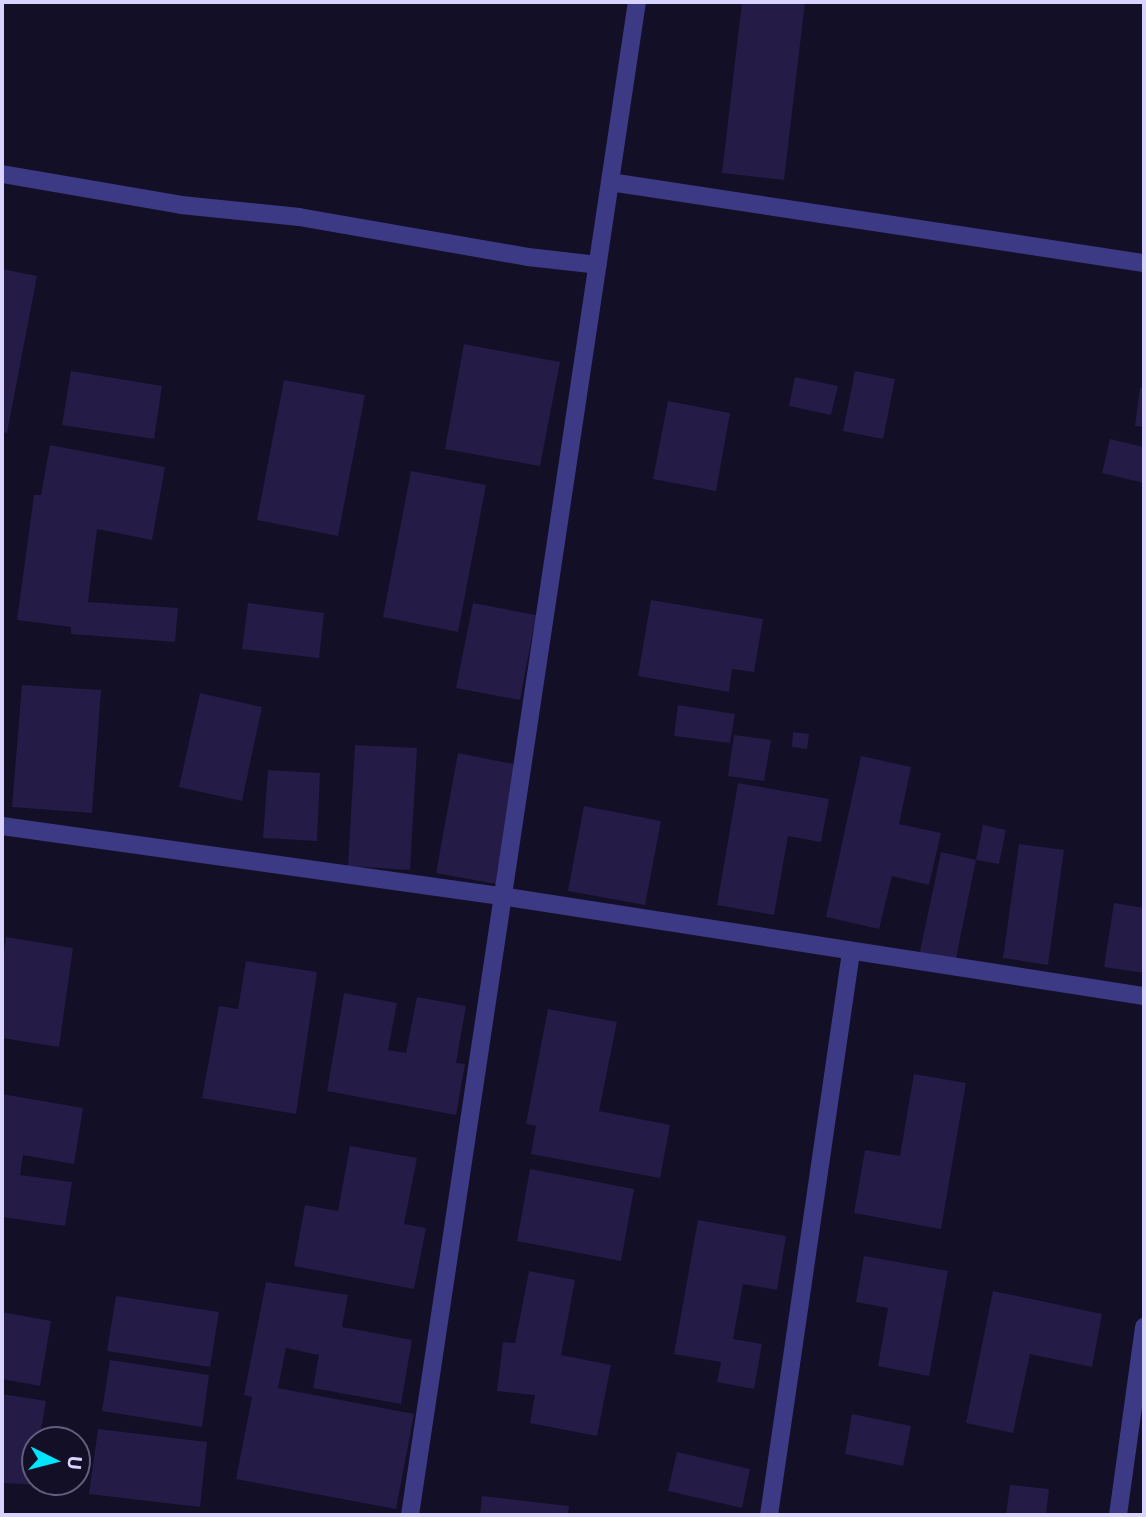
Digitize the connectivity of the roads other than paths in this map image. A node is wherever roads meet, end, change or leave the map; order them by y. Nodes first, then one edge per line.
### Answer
1 (637, 2) edge
2 (2, 174) edge
3 (610, 183) junction
4 (1144, 263) edge
5 (598, 265) junction
6 (2, 826) edge
7 (501, 896) junction
8 (852, 952) junction
9 (1144, 996) edge
10 (1144, 1327) edge
11 (410, 1515) edge
12 (769, 1515) edge
13 (1118, 1515) edge

1 - 3 street
2 - 5 street
3 - 4 street
3 - 5 street
5 - 7 street
6 - 7 street
7 - 8 street
7 - 11 street
8 - 9 street
8 - 12 street
10 - 13 street

